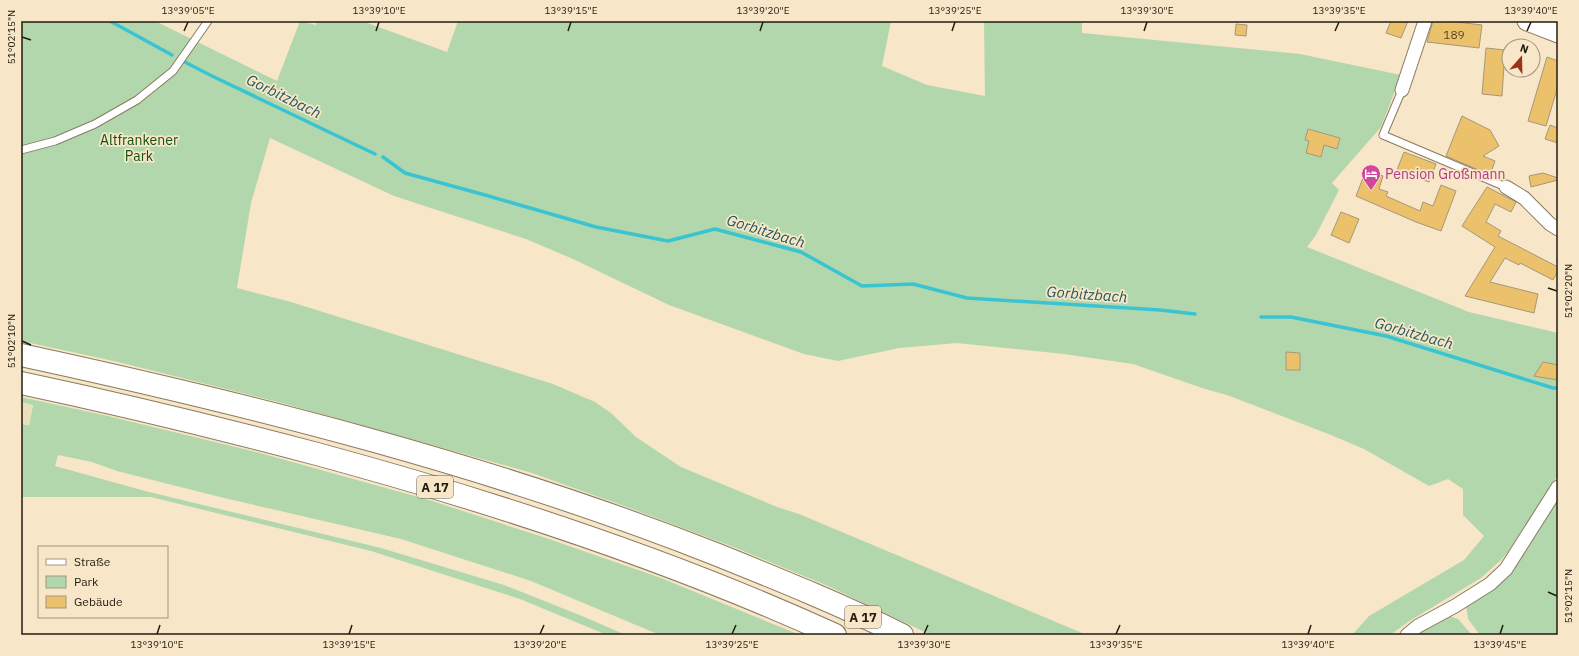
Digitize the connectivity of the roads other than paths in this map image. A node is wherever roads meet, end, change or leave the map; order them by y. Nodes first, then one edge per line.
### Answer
1 (208, 21) edge
2 (1425, 21) edge
3 (1528, 21) edge
4 (1558, 33) edge
5 (1402, 90) joint
6 (21, 150) edge
7 (1506, 187) joint
8 (1558, 229) edge
9 (21, 355) edge
10 (21, 383) edge
11 (1558, 487) edge
12 (835, 635) edge
13 (902, 635) edge
14 (1407, 635) edge

1 - 6 lane
2 - 5 street
3 - 4 main road
5 - 7 lane
7 - 8 street
9 - 13 highway, A 17
10 - 12 highway, A 17
11 - 14 street

